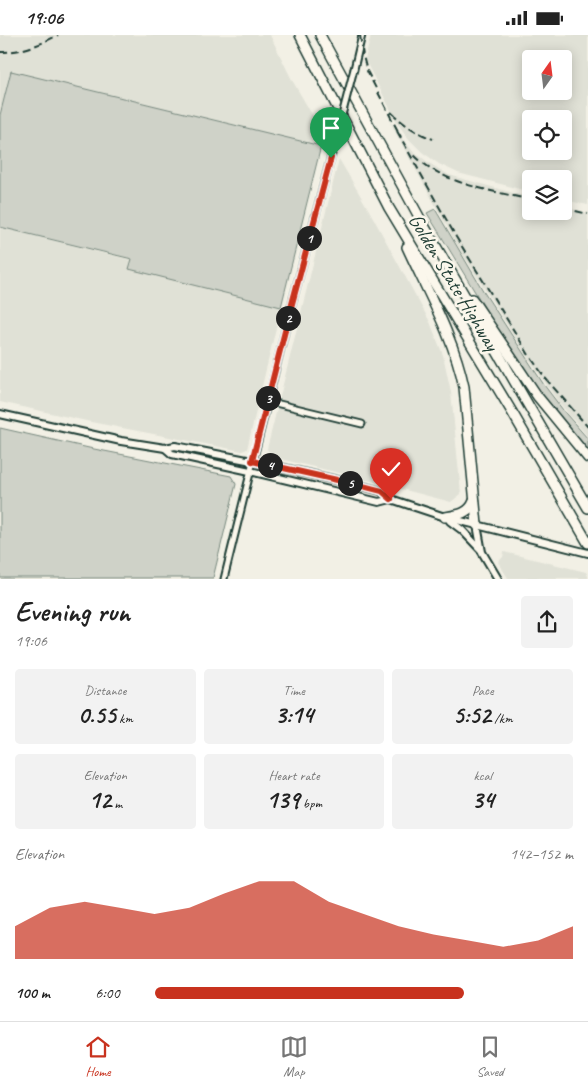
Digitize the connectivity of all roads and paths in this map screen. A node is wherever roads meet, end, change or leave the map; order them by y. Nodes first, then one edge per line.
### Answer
1 (300, 35) edge
2 (320, 35) edge
3 (362, 35) edge
4 (389, 209) junction
5 (423, 224) junction
6 (267, 401) junction
7 (0, 414) edge
8 (362, 424) dead end
9 (165, 448) junction
10 (588, 458) edge
11 (252, 461) junction
12 (250, 471) junction
13 (391, 499) junction
14 (474, 501) junction
15 (588, 508) edge
16 (445, 517) junction
17 (477, 525) junction
18 (588, 543) edge
19 (482, 552) junction
20 (588, 553) edge
21 (224, 579) edge
22 (498, 579) edge

1 - 4 highway, Golden State Highway
2 - 5 highway, Golden State Highway
3 - 6 street, bridge
4 - 14 highway
4 - 18 highway, Golden State Highway
5 - 10 highway
5 - 15 highway, Golden State Highway
6 - 8 street
6 - 11 street
7 - 9 street
9 - 11 street
9 - 12 street
11 - 12 street
11 - 13 street
12 - 13 street
12 - 21 street
13 - 16 street
14 - 16 highway
14 - 17 highway
16 - 17 street
16 - 19 street
17 - 19 street
17 - 20 street
19 - 22 street

